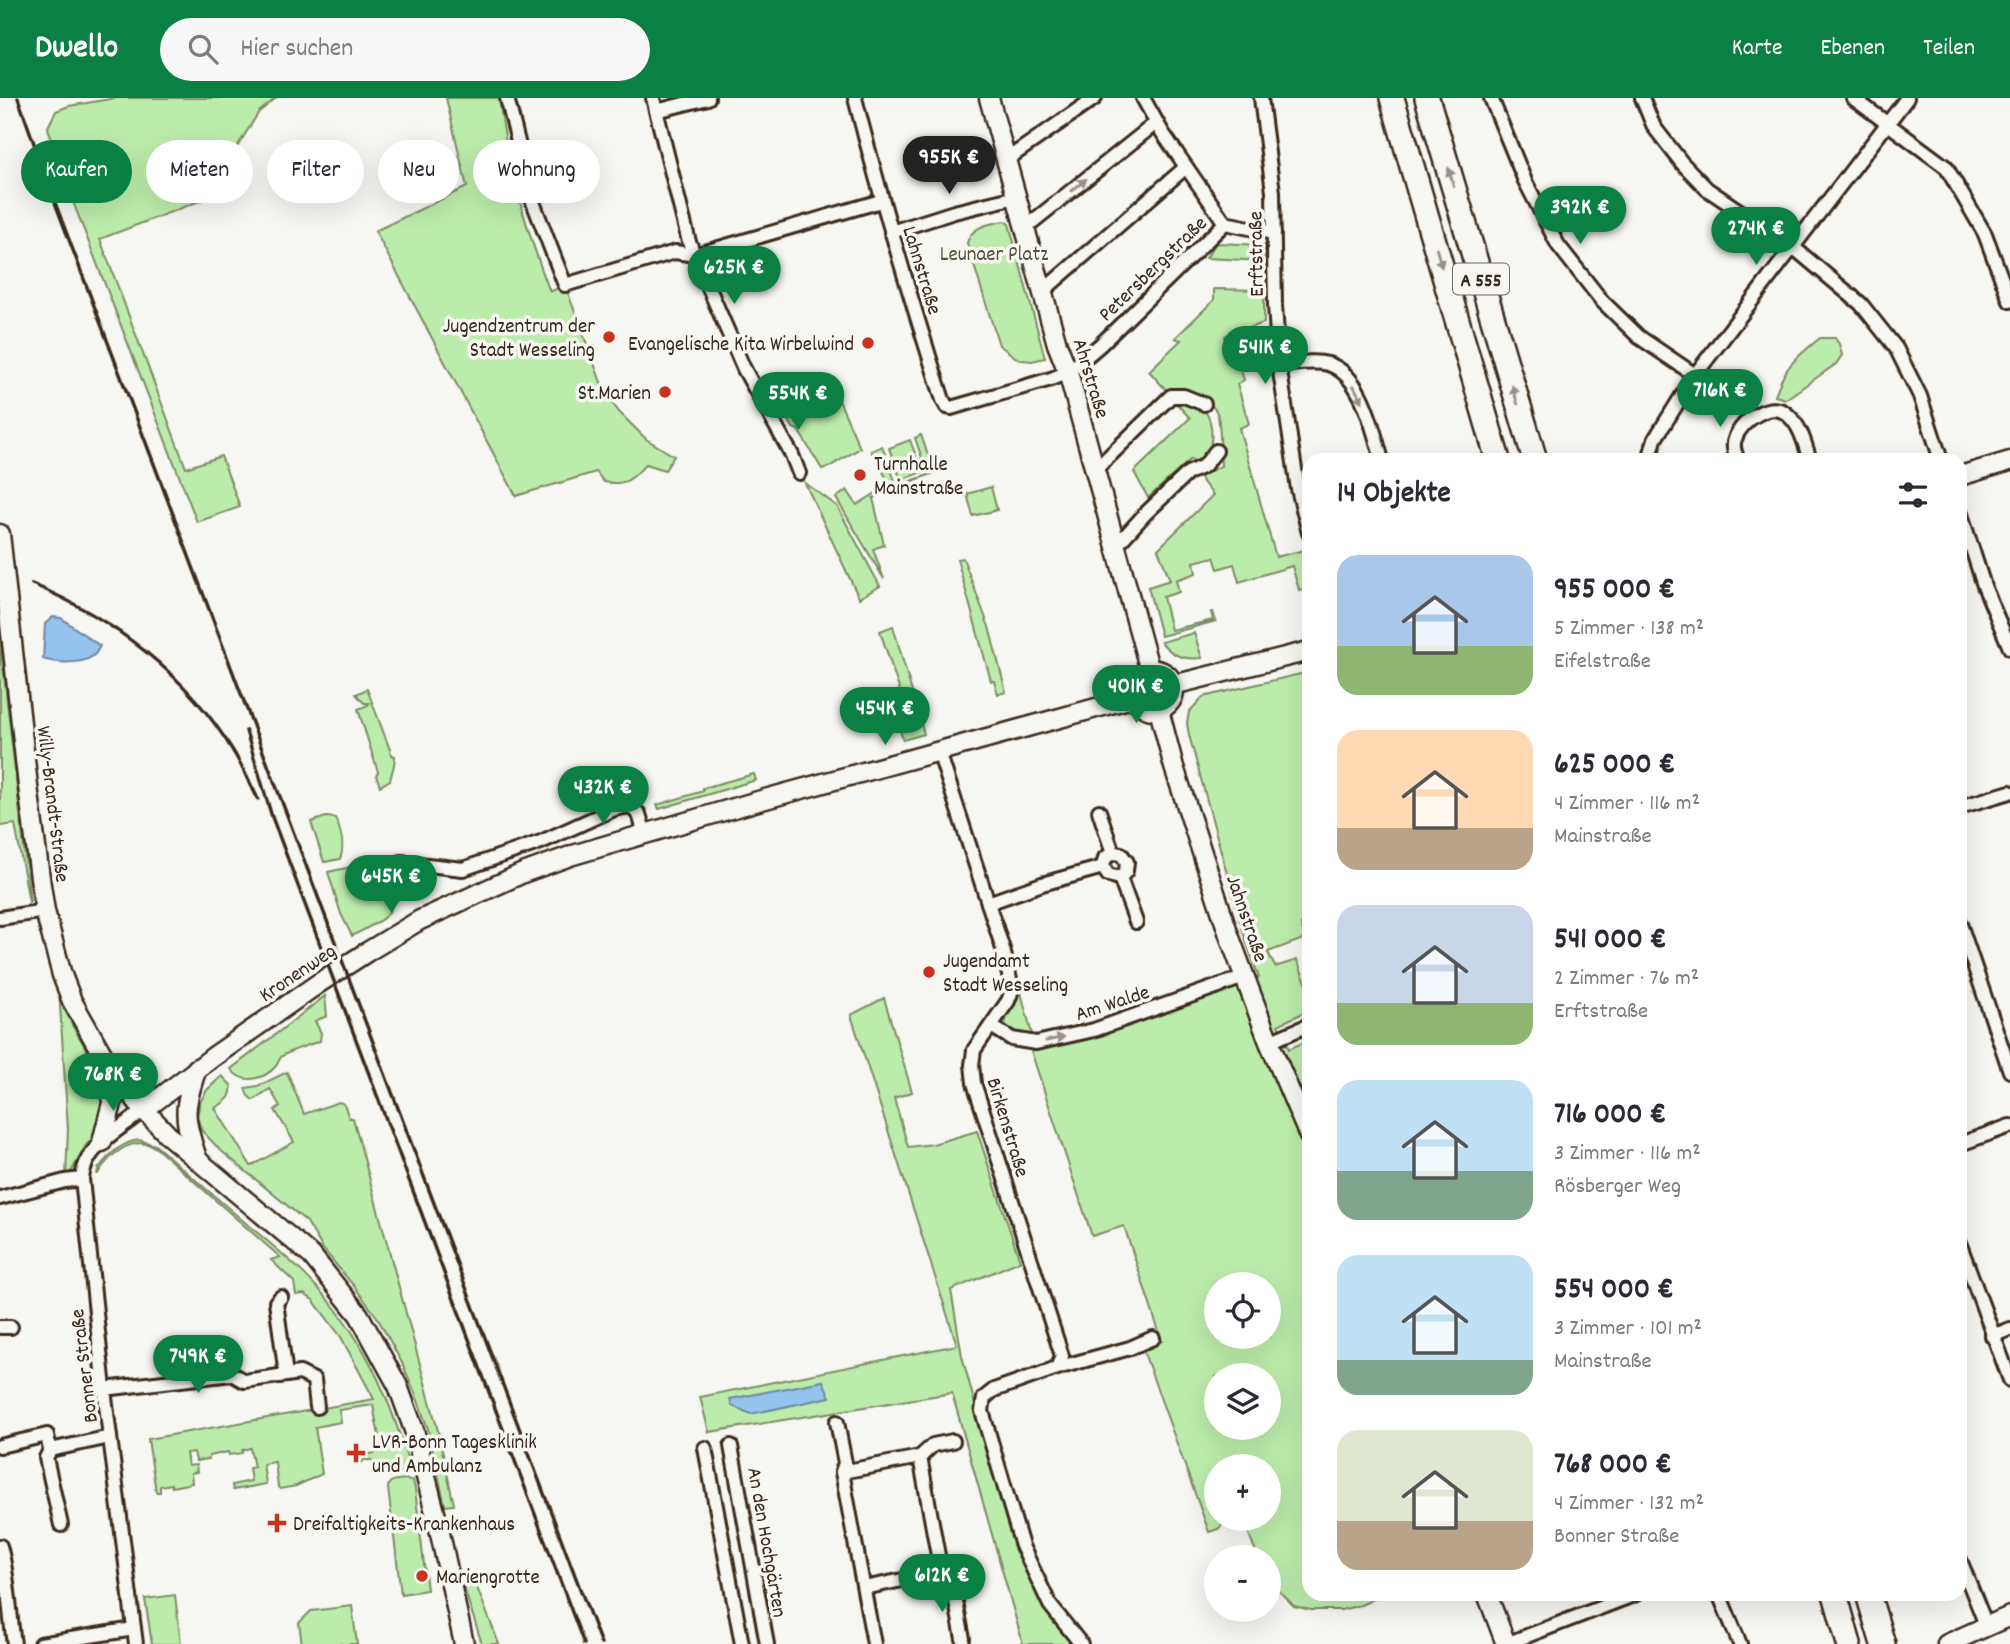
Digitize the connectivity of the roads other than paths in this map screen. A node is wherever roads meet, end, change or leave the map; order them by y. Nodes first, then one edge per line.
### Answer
1 (507, 98) edge
2 (708, 98) edge
3 (855, 98) edge
4 (989, 98) edge
5 (1095, 98) edge
6 (1143, 98) edge
7 (1261, 98) edge
8 (1392, 98) edge
9 (1427, 98) edge
10 (1491, 98) edge
11 (1642, 98) edge
12 (1853, 98) edge
13 (1907, 98) edge
14 (655, 105) edge
15 (1156, 123) junction
16 (1889, 123) junction
17 (1006, 160) junction
18 (1186, 167) junction
19 (1016, 197) junction
20 (881, 201) junction
21 (1225, 223) junction
22 (1026, 227) junction
23 (891, 232) junction
24 (1274, 233) junction
25 (1793, 247) junction
26 (695, 255) junction
27 (1043, 291) junction
28 (2010, 302) edge
29 (1279, 365) junction
30 (1068, 372) junction
31 (1695, 375) junction
32 (1204, 404) dead end
33 (1216, 451) dead end
34 (1379, 453) edge
35 (1496, 453) edge
36 (1533, 453) edge
37 (1651, 453) edge
38 (1735, 453) edge
39 (1808, 453) edge
40 (1939, 453) edge
41 (2010, 461) edge
42 (1095, 470) junction
43 (799, 473) dead end
44 (1967, 474) edge
45 (1302, 507) edge
46 (1967, 533) edge
47 (0, 534) edge
48 (1116, 546) junction
49 (2010, 648) edge
50 (1302, 653) edge
51 (1150, 671) junction
52 (1173, 685) junction
53 (1136, 697) junction
54 (1159, 710) junction
55 (939, 752) junction
56 (2010, 792) edge
57 (1967, 805) edge
58 (1099, 811) dead end
59 (645, 834) junction
60 (1113, 853) junction
61 (401, 862) dead end
62 (1103, 867) junction
63 (1120, 878) junction
64 (988, 903) junction
65 (46, 911) junction
66 (0, 918) edge
67 (1136, 922) dead end
68 (1967, 945) edge
69 (1244, 977) junction
70 (991, 1026) junction
71 (1302, 1028) edge
72 (1269, 1042) junction
73 (109, 1066) junction
74 (197, 1069) junction
75 (2010, 1071) edge
76 (144, 1110) junction
77 (1302, 1120) edge
78 (2010, 1126) edge
79 (1967, 1141) edge
80 (103, 1142) junction
81 (198, 1161) junction
82 (82, 1179) junction
83 (0, 1198) edge
84 (1967, 1265) edge
85 (281, 1297) dead end
86 (2010, 1329) edge
87 (1992, 1336) junction
88 (1153, 1338) dead end
89 (1057, 1368) junction
90 (286, 1375) junction
91 (2010, 1380) edge
92 (104, 1390) junction
93 (317, 1407) dead end
94 (837, 1422) dead end
95 (110, 1437) junction
96 (953, 1441) dead end
97 (0, 1446) edge
98 (731, 1446) dead end
99 (705, 1448) dead end
100 (50, 1450) junction
101 (920, 1457) junction
102 (842, 1472) junction
103 (61, 1525) dead end
104 (0, 1546) edge
105 (940, 1572) junction
106 (1967, 1578) edge
107 (864, 1588) junction
108 (1490, 1601) edge
109 (1618, 1601) edge
110 (1722, 1601) edge
111 (1837, 1601) edge
112 (1870, 1601) edge
113 (2010, 1616) edge
114 (1986, 1625) junction
115 (134, 1629) junction
116 (963, 1639) dead end
117 (14, 1644) edge
118 (40, 1644) edge
119 (136, 1644) edge
120 (464, 1644) edge
121 (742, 1644) edge
122 (767, 1644) edge
123 (874, 1644) edge
124 (1081, 1644) edge
125 (1506, 1644) edge
126 (1740, 1644) edge
127 (1849, 1644) edge
128 (1883, 1644) edge
129 (1947, 1644) edge

1 - 26 street
2 - 14 street
3 - 20 street, Lahnstraße
4 - 17 street, Ahrstraße
5 - 17 street
6 - 15 street
7 - 24 street, Erftstraße
8 -> 35 highway, A 555
36 -> 9 highway, A 555
10 - 31 street
11 - 25 street
12 - 16 street
13 - 16 street
14 - 26 street
15 - 18 street
22 -> 15 street
16 - 25 street
16 - 28 street
17 - 19 street, Ahrstraße
18 - 21 street
18 - 27 street
19 - 22 street, Ahrstraße
19 - 23 street
20 - 23 street, Lahnstraße
20 - 26 street
21 - 24 street, Petersbergstraße
21 - 30 street, Petersbergstraße
22 - 27 street, Ahrstraße
23 - 30 street, Lahnstraße
24 - 29 street, Erftstraße
25 - 31 street
25 - 40 street
26 - 43 street
27 - 30 street, Ahrstraße
29 -> 34 street
29 - 45 street, Erftstraße
30 - 42 street, Ahrstraße
31 - 37 street
32 - 42 street
33 - 48 street
38 - 39 street
41 - 44 street
42 - 48 street, Ahrstraße
46 - 49 street
47 - 65 street, Willy-Brandt-Straße
48 - 51 street, Ahrstraße
50 - 52 street
51 - 52 street
51 - 53 street
52 - 54 street
53 - 54 street
53 - 55 street, Kronenweg
54 - 69 street, Jahnstraße
55 - 59 street, Kronenweg
55 - 64 street, Birkenstraße
56 - 57 street
58 - 60 street
59 - 61 street
59 - 74 street, Kronenweg
60 - 62 street
60 - 63 street
62 - 63 street
62 - 64 street
63 - 67 street
64 - 70 street, Birkenstraße
65 - 66 street
65 - 73 street, Willy-Brandt-Straße
68 - 75 street
70 -> 69 street, Am Walde
69 - 72 street, Jahnstraße
70 - 89 street, Birkenstraße
71 - 72 street
72 - 77 street, Jahnstraße
73 - 76 street, Willy-Brandt-Straße
73 - 80 street
74 - 76 street, Kronenweg
74 - 81 street
76 - 80 street
76 - 81 street, Willy-Brandt-Straße
78 - 79 street
80 - 82 street
81 - 120 street, Willy-Brandt-Straße
82 - 83 street
82 - 92 street, Bonner Straße
84 - 87 street
85 - 90 street
86 - 87 street
87 - 91 street
88 - 89 street
89 - 124 street
90 - 92 street
90 - 93 street
92 - 95 street, Bonner Straße
94 - 102 street
95 - 100 street
95 - 115 street, Bonner Straße
96 - 101 street
97 - 100 street
98 - 122 street, An den Hochgärten
99 - 121 street
100 - 103 street
101 - 102 street
101 - 105 street
102 - 107 street
104 - 117 street
105 - 107 street
105 - 116 street
106 - 114 street
107 - 123 street
108 - 125 street
109 - 125 street
110 - 126 street
111 - 127 highway
112 - 128 highway
113 - 114 street
114 - 129 street
115 - 118 street
115 - 119 street, Bonner Straße

